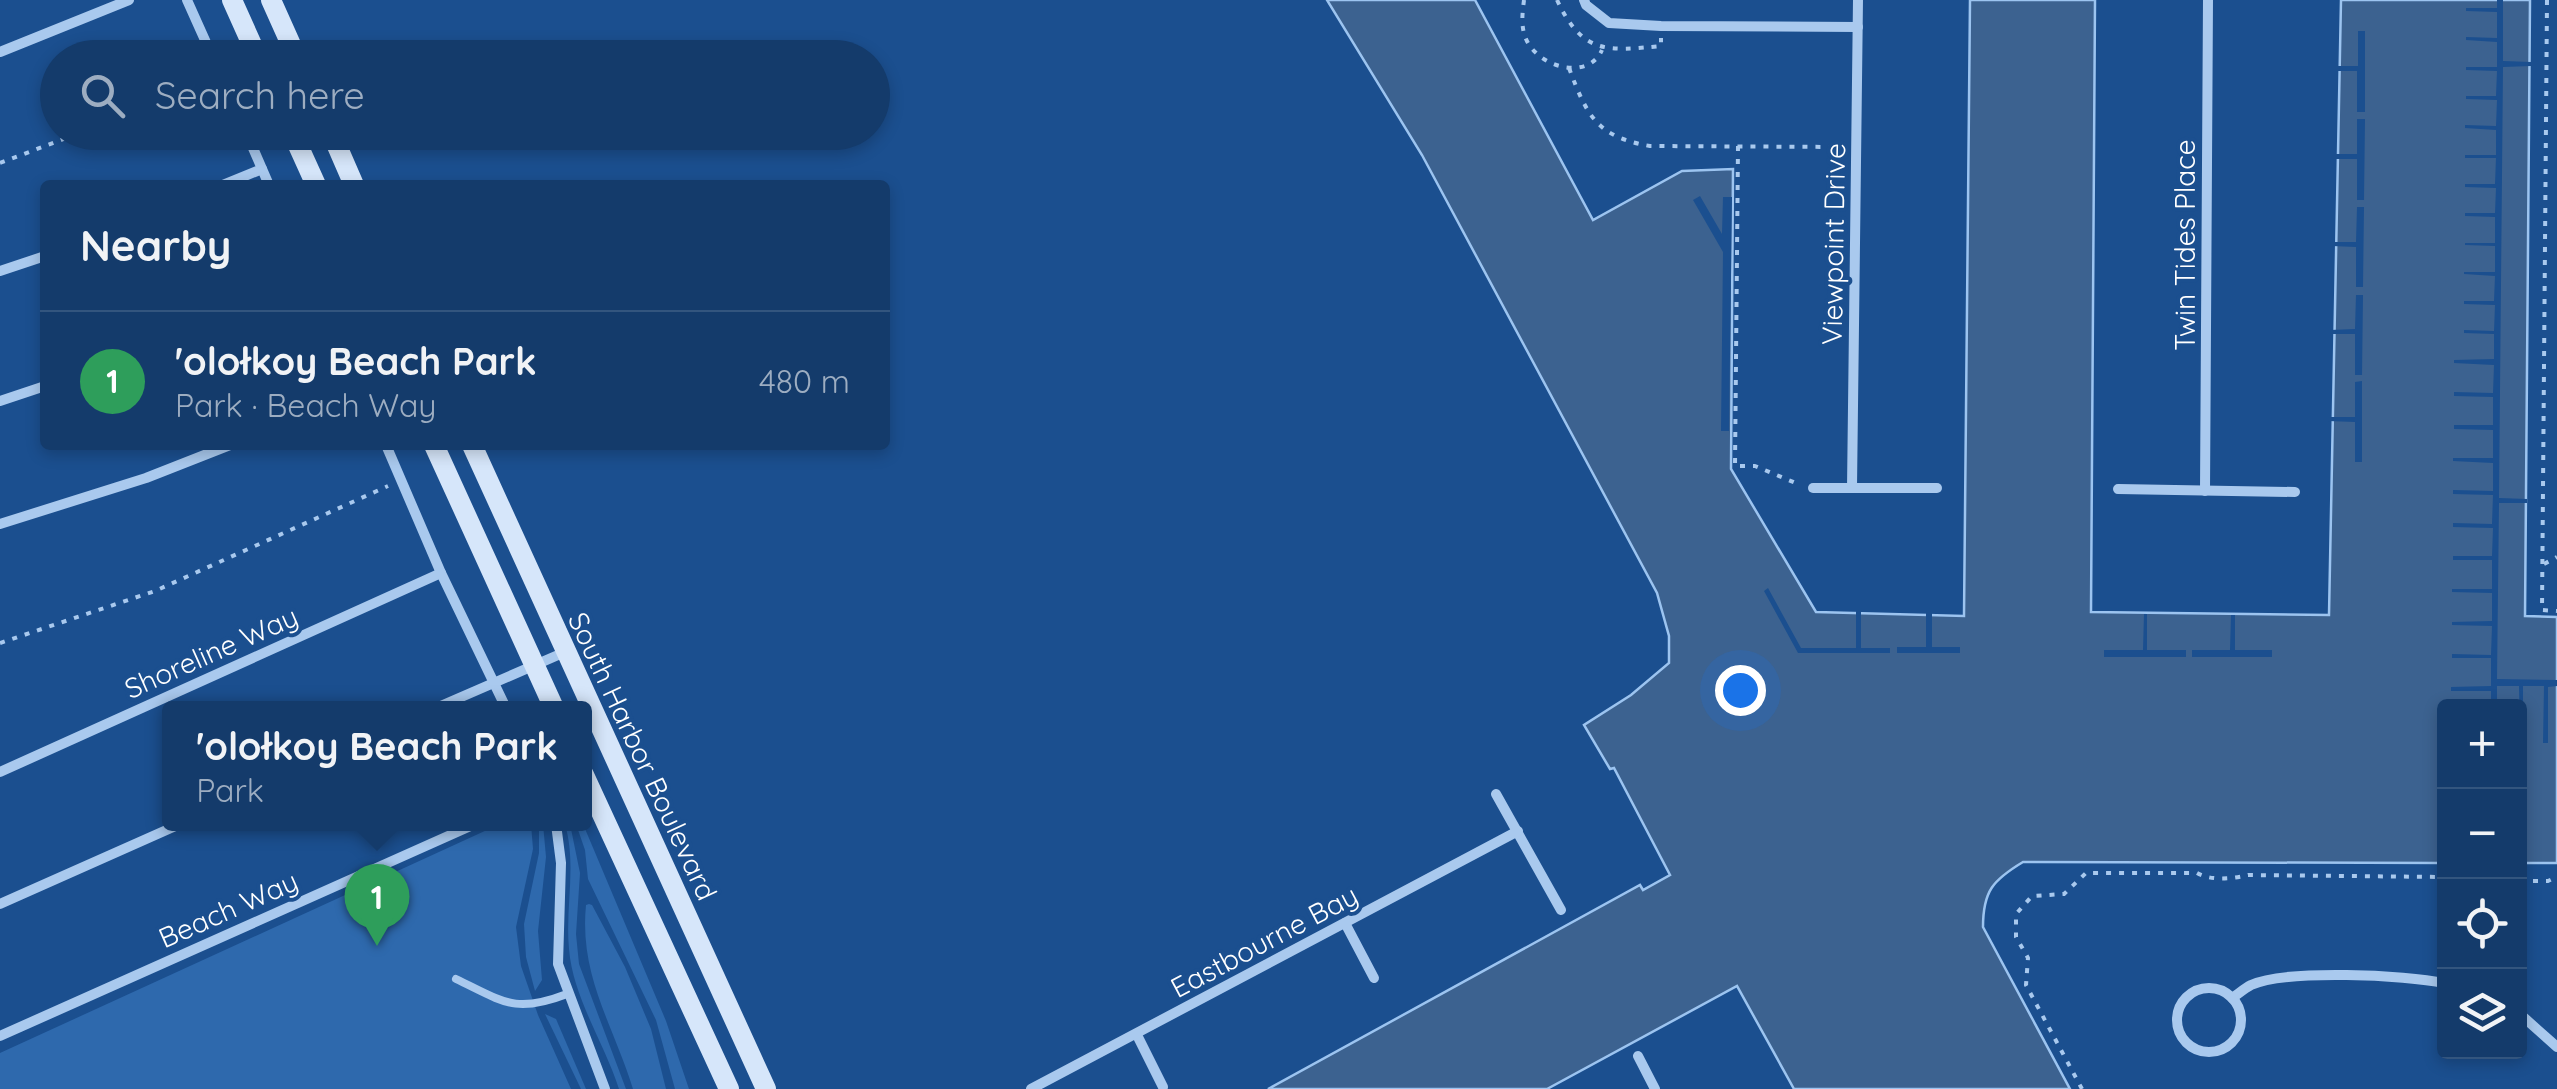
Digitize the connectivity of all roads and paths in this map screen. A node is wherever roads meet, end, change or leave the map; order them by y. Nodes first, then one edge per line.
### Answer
1 (128, 0) edge
2 (187, 0) edge
3 (232, 0) edge
4 (271, 0) edge
5 (1524, 0) edge
6 (1584, 0) edge
7 (1858, 0) edge
8 (2208, 0) edge
9 (2547, 0) edge
10 (1858, 27) junction
11 (205, 40) edge
12 (250, 40) edge
13 (289, 40) edge
14 (1602, 50) dead end
15 (0, 52) edge
16 (1569, 68) junction
17 (1738, 146) junction
18 (40, 148) edge
19 (1858, 148) junction
20 (254, 150) edge
21 (300, 150) edge
22 (338, 150) edge
23 (0, 163) edge
24 (262, 169) junction
25 (235, 180) edge
26 (267, 180) edge
27 (314, 180) edge
28 (352, 180) edge
29 (2545, 202) junction
30 (2557, 202) edge
31 (40, 258) edge
32 (0, 271) edge
33 (40, 388) edge
34 (0, 400) edge
35 (217, 450) edge
36 (388, 450) edge
37 (436, 450) edge
38 (474, 450) edge
39 (402, 480) junction
40 (1813, 488) joint
41 (1852, 488) junction
42 (1937, 488) dead end
43 (2118, 489) dead end
44 (2205, 491) junction
45 (2295, 492) dead end
46 (0, 524) edge
47 (2557, 557) edge
48 (2542, 564) junction
49 (441, 573) junction
50 (2557, 610) edge
51 (0, 644) edge
52 (565, 652) junction
53 (534, 666) junction
54 (494, 683) junction
55 (452, 701) edge
56 (503, 701) edge
57 (551, 701) edge
58 (588, 701) edge
59 (592, 711) edge
60 (0, 772) edge
61 (592, 792) edge
62 (1496, 794) dead end
63 (164, 831) edge
64 (459, 831) edge
65 (557, 831) edge
66 (1518, 831) junction
67 (2437, 877) edge
68 (2557, 877) edge
69 (2527, 881) edge
70 (0, 904) edge
71 (1561, 910) dead end
72 (1345, 924) junction
73 (1374, 978) dead end
74 (456, 979) dead end
75 (2437, 981) edge
76 (568, 994) junction
77 (2232, 998) junction
78 (2527, 1019) edge
79 (1137, 1034) junction
80 (0, 1036) edge
81 (2557, 1046) edge
82 (1638, 1056) dead end
83 (1163, 1086) dead end
84 (605, 1089) edge
85 (729, 1089) edge
86 (766, 1089) edge
87 (1030, 1089) edge
88 (1654, 1089) edge
89 (2082, 1089) edge

1 - 15 street
2 - 11 street
3 - 12 main road
4 - 13 main road
5 - 16 path
6 - 10 street
7 - 10 street, Viewpoint Drive
8 - 44 street, Twin Tides Place
9 - 29 path
10 - 19 street, Viewpoint Drive
14 - 16 path
16 - 17 path
17 - 19 path
17 - 40 path
18 - 23 path
19 - 41 street, Viewpoint Drive
20 - 24 street
21 - 27 main road
22 - 28 main road
24 - 25 street
24 - 26 street
29 - 30 path
29 - 48 path
31 - 32 street
33 - 34 street
35 - 46 street
36 - 39 street
37 - 53 main road
38 - 52 main road, South Harbor Boulevard
39 - 49 street
39 - 51 path
40 - 41 street
41 - 42 street
43 - 44 street
44 - 45 street
47 - 48 path
48 - 50 path
49 - 54 street
49 - 60 street, Shoreline Way
52 - 53 street
52 - 58 main road, South Harbor Boulevard
53 - 54 street
53 - 57 main road
54 - 55 street
54 - 56 street
59 - 86 main road, South Harbor Boulevard
61 - 85 main road
62 - 66 street
63 - 70 street
64 - 80 street, Beach Way
65 - 76 street
66 - 71 street
66 - 72 street, Eastbourne Bay
67 - 89 path
68 - 69 path
72 - 73 street
72 - 79 street, Eastbourne Bay
74 - 76 lane
75 - 77 street
76 - 84 street
77 - 77 street
78 - 81 street
79 - 83 street
79 - 87 street, Eastbourne Bay
82 - 88 street

